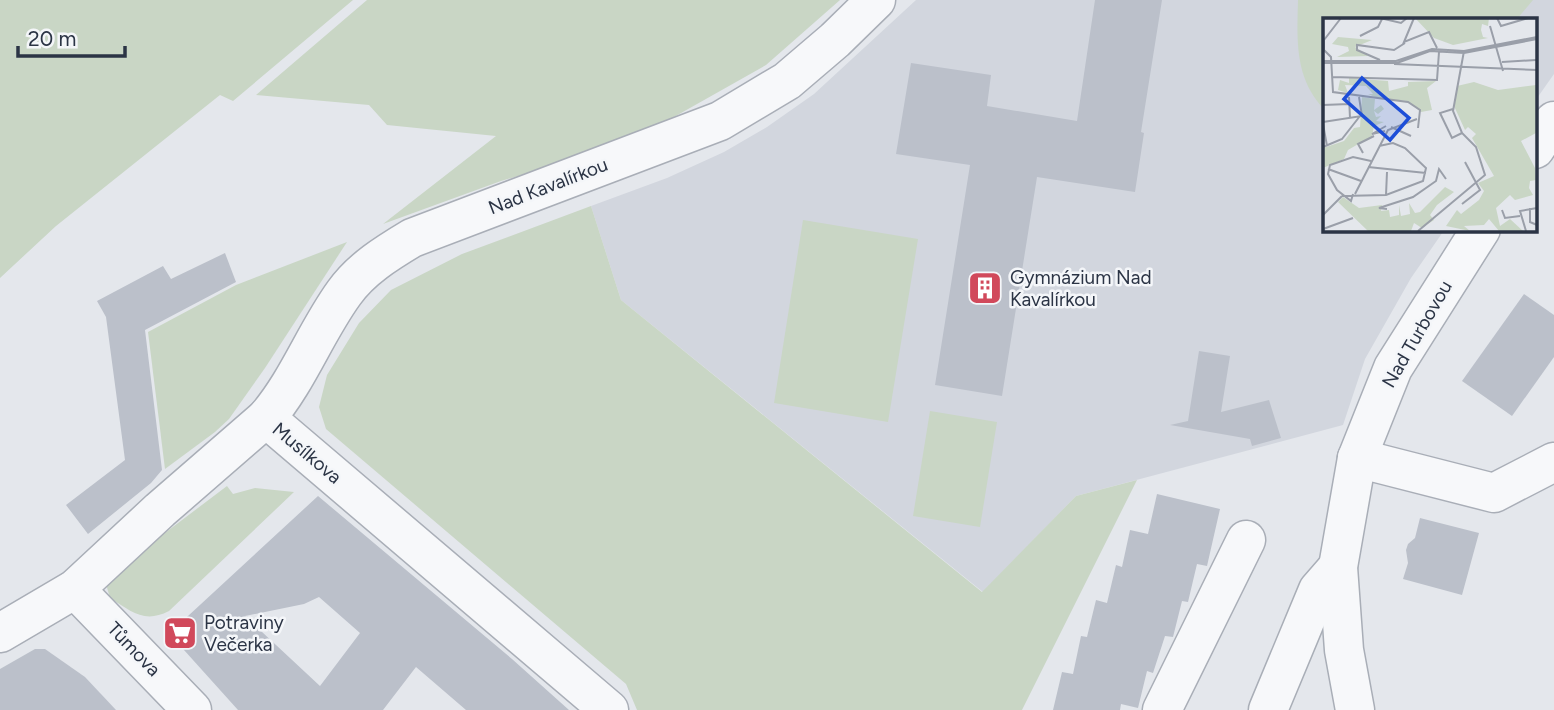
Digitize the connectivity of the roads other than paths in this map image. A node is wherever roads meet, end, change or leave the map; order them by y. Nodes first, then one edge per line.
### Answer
1 (876, 0) edge
2 (1554, 121) edge
3 (1536, 148) edge
4 (1480, 231) edge
5 (265, 418) junction
6 (1357, 458) junction
7 (1554, 462) edge
8 (1246, 540) dead end
9 (1338, 567) junction
10 (75, 589) junction
11 (0, 633) edge
12 (192, 710) edge
13 (609, 710) edge
14 (1161, 710) edge
15 (1268, 710) edge
16 (1355, 710) edge

1 - 5 street, Nad Kavalírkou
2 - 3 street
4 - 6 street, Nad Turbovou
5 - 10 street, Musílkova
5 - 13 street, Musílkova
6 - 7 street
6 - 9 street, Nad Turbovou
8 - 14 street
9 - 15 street, Nad Turbovou
9 - 16 street, Nad Turbovou
10 - 11 street, Musílkova
10 - 12 street, Tůmova

